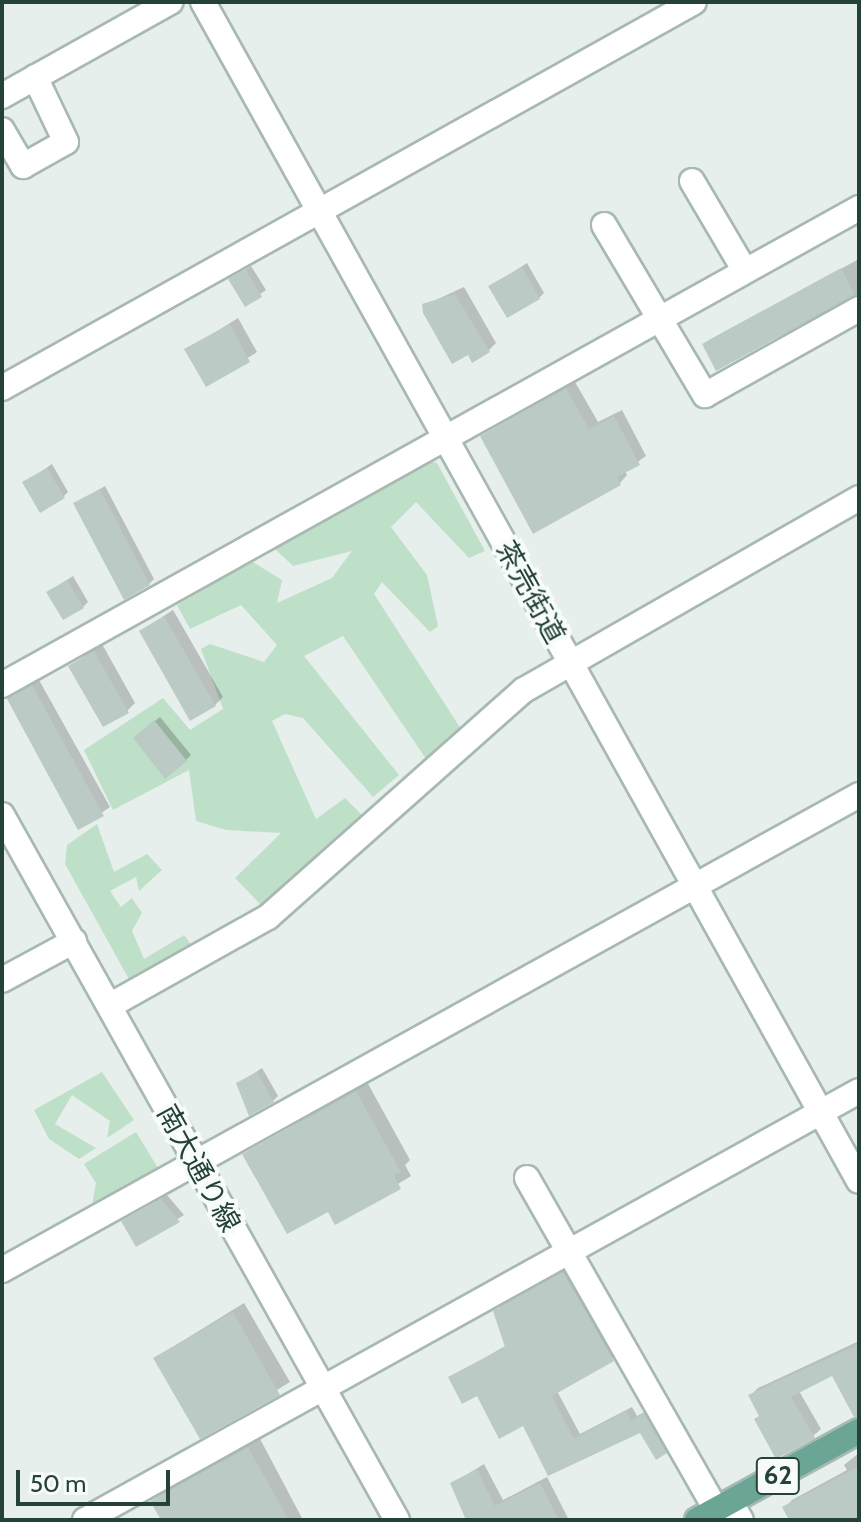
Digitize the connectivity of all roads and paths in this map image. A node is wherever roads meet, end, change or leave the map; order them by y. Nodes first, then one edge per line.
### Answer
1 (170, 2) edge
2 (203, 2) edge
3 (694, 2) edge
4 (35, 77) junction
5 (2, 96) edge
6 (2, 130) edge
7 (692, 181) dead end
8 (859, 208) edge
9 (317, 212) junction
10 (604, 225) dead end
11 (745, 271) junction
12 (859, 309) edge
13 (659, 319) junction
14 (2, 388) edge
15 (448, 441) junction
16 (859, 498) edge
17 (569, 662) junction
18 (2, 685) edge
19 (859, 795) edge
20 (2, 815) edge
21 (694, 887) junction
22 (74, 941) junction
23 (2, 980) edge
24 (111, 1005) junction
25 (859, 1091) edge
26 (820, 1113) junction
27 (194, 1161) junction
28 (527, 1178) dead end
29 (859, 1181) edge
30 (570, 1250) junction
31 (2, 1270) edge
32 (322, 1387) junction
33 (859, 1431) edge
34 (721, 1513) edge
35 (85, 1520) edge
36 (397, 1520) edge

1 - 4 street
2 - 9 street, 茶売街道
3 - 9 street
4 - 5 street
4 - 6 street
7 - 11 street
8 - 11 street
9 - 14 street
9 - 15 street, 茶売街道
10 - 13 street
11 - 13 street
12 - 13 street
13 - 15 street
15 - 17 street, 茶売街道
15 - 18 street
16 - 17 street
17 - 21 street, 茶売街道
17 - 24 street
19 - 21 street
20 - 22 street, 南大通り線
21 - 26 street, 茶売街道
21 - 27 street
22 - 23 street
22 - 24 street, 南大通り線
24 - 27 street, 南大通り線
25 - 26 street
26 - 29 street, 茶売街道
26 - 30 street
27 - 31 street
27 - 32 street, 南大通り線
28 - 30 street
30 - 32 street
30 - 34 street
32 - 35 street
32 - 36 street, 南大通り線
33 - 34 main road, 62

